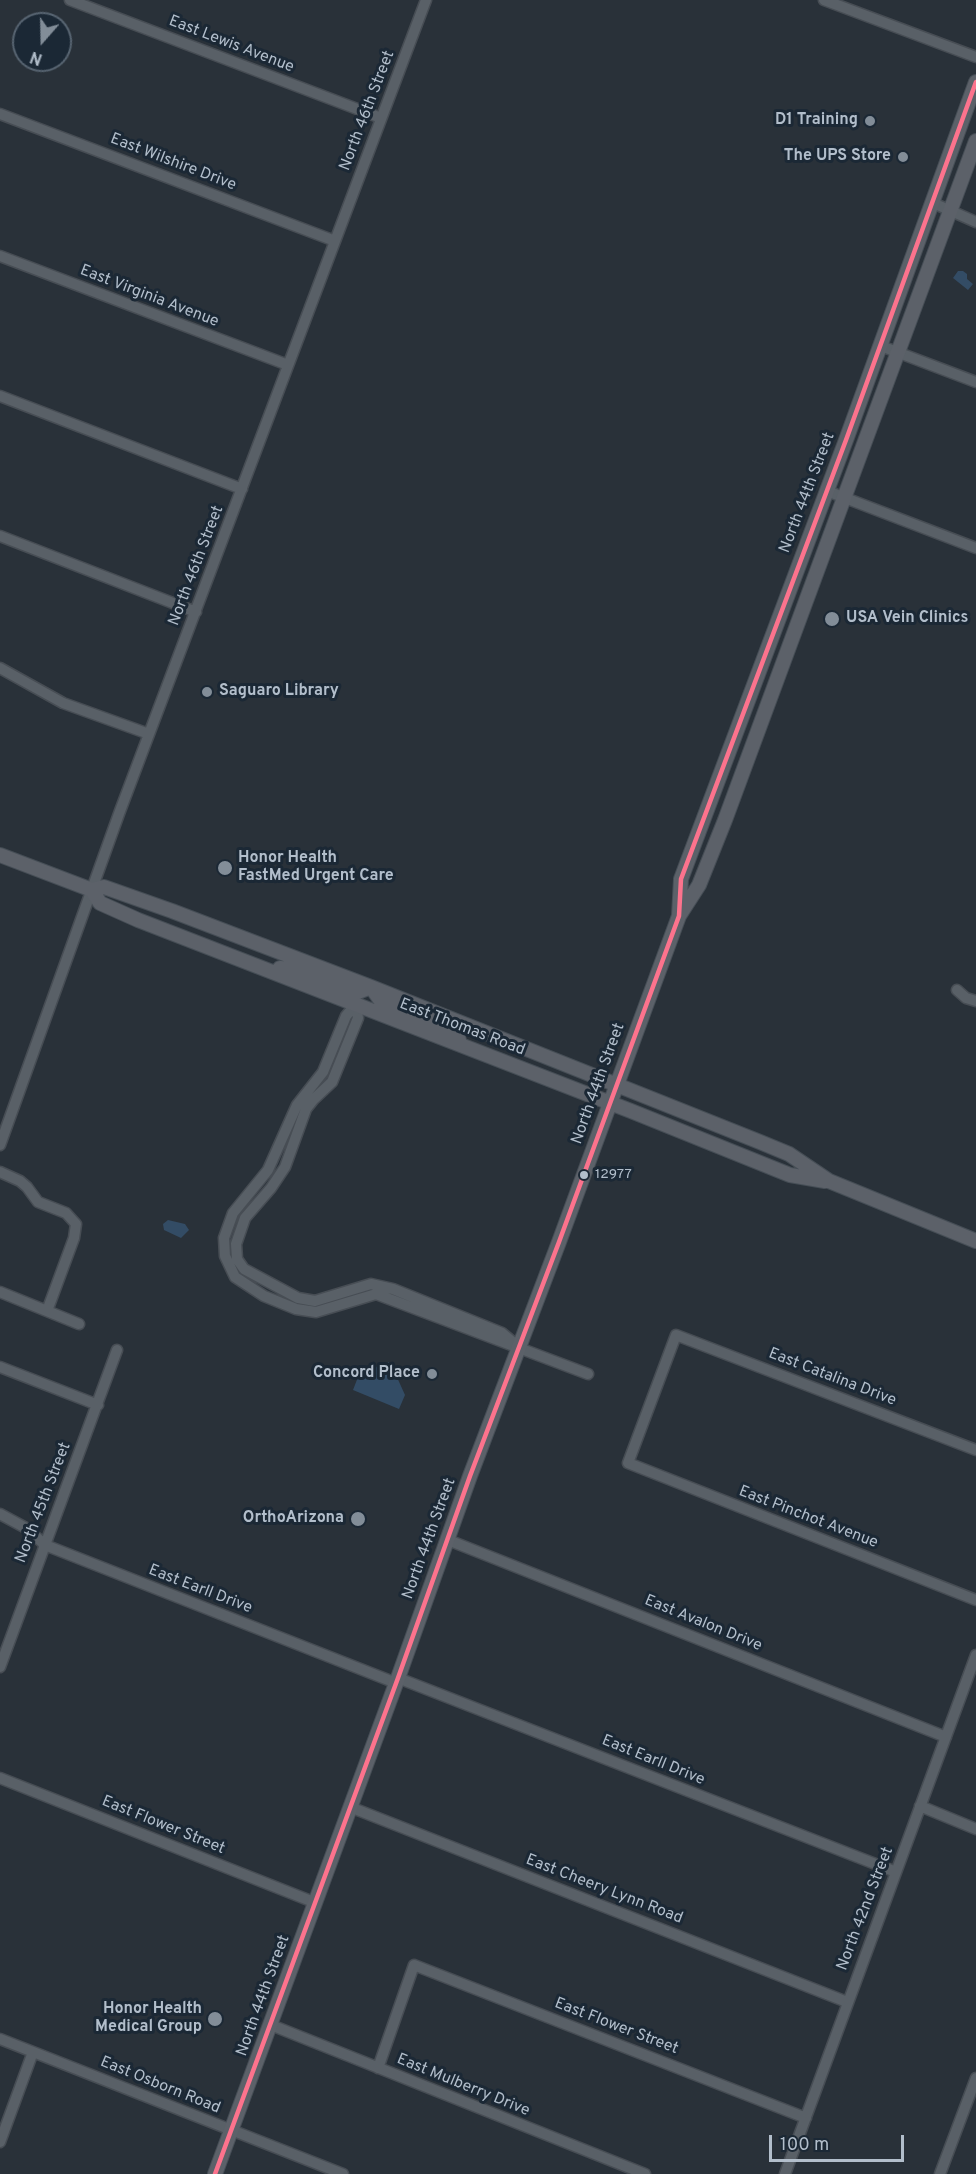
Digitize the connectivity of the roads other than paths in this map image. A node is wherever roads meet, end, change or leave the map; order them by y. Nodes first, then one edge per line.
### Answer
1 (70, 0) edge
2 (426, 0) edge
3 (824, 0) edge
4 (976, 57) edge
5 (976, 82) edge
6 (0, 114) edge
7 (381, 118) junction
8 (976, 141) edge
9 (933, 203) junction
10 (950, 212) junction
11 (976, 222) edge
12 (335, 241) junction
13 (0, 256) edge
14 (881, 346) junction
15 (899, 352) junction
16 (288, 366) junction
17 (976, 382) edge
18 (0, 396) edge
19 (242, 489) junction
20 (827, 491) junction
21 (844, 498) junction
22 (0, 536) edge
23 (976, 548) edge
24 (795, 576) junction
25 (813, 584) junction
26 (196, 612) junction
27 (0, 668) edge
28 (149, 734) junction
29 (0, 855) edge
30 (92, 890) junction
31 (678, 916) junction
32 (260, 967) junction
33 (371, 987) junction
34 (957, 990) dead end
35 (976, 1001) edge
36 (356, 1004) junction
37 (470, 1049) junction
38 (616, 1085) junction
39 (609, 1104) junction
40 (1, 1141) edge
41 (0, 1172) edge
42 (829, 1181) junction
43 (976, 1241) edge
44 (0, 1292) edge
45 (47, 1311) junction
46 (79, 1324) dead end
47 (519, 1347) junction
48 (117, 1350) dead end
49 (0, 1367) edge
50 (588, 1374) dead end
51 (98, 1405) junction
52 (976, 1449) edge
53 (628, 1463) joint
54 (0, 1514) edge
55 (448, 1540) junction
56 (45, 1545) junction
57 (976, 1600) edge
58 (976, 1655) edge
59 (1, 1661) edge
60 (397, 1680) junction
61 (971, 1685) edge
62 (946, 1737) junction
63 (0, 1778) edge
64 (920, 1806) junction
65 (350, 1807) junction
66 (976, 1829) edge
67 (896, 1872) junction
68 (316, 1902) junction
69 (847, 2002) junction
70 (271, 2025) junction
71 (0, 2039) edge
72 (33, 2052) junction
73 (378, 2068) junction
74 (976, 2078) edge
75 (806, 2118) junction
76 (231, 2131) junction
77 (0, 2142) edge
78 (214, 2174) edge
79 (343, 2174) edge
80 (645, 2174) edge
81 (785, 2174) edge
82 (940, 2174) edge

1 - 7 street, East Lewis Avenue
2 - 7 street, North 46th Street
3 - 4 street
5 - 9 main road, North 44th Street
6 - 12 street, East Wilshire Drive
7 - 12 street, North 46th Street
8 - 10 main road, North 44th Street
9 - 10 street
9 - 14 main road, North 44th Street
10 - 11 street
10 - 15 main road, North 44th Street
12 - 16 street, North 46th Street
13 - 16 street, East Virginia Avenue
14 - 15 street
14 - 20 main road, North 44th Street
15 - 17 street
15 - 21 main road, North 44th Street
16 - 19 street, North 46th Street
18 - 19 street
19 - 26 street, North 46th Street
20 - 21 street
20 - 24 main road, North 44th Street
21 - 23 street
21 - 25 main road, North 44th Street
22 - 26 street
24 - 25 street
24 - 31 main road, North 44th Street
25 - 31 main road, North 44th Street
26 - 28 street, North 46th Street
27 - 28 street
28 - 30 street, North 46th Street
29 - 30 main road, East Thomas Road
30 - 32 main road, East Thomas Road
30 - 33 main road, East Thomas Road
30 - 40 street, North 46th Street
31 - 38 main road, North 44th Street
32 - 33 main road
32 - 36 main road, East Thomas Road
33 - 37 main road
33 - 38 main road, East Thomas Road
34 - 35 street
36 - 37 main road, East Thomas Road
36 - 47 street
37 - 39 main road, East Thomas Road
38 - 39 main road, North 44th Street
38 - 42 main road, East Thomas Road
39 - 42 main road, East Thomas Road
39 - 47 main road, North 44th Street
41 - 45 street
42 - 43 main road, East Thomas Road
44 - 45 street
45 - 46 street
47 - 50 street
47 - 55 main road, North 44th Street
48 - 51 street, North 45th Street
49 - 51 street
51 - 56 street, North 45th Street
52 - 53 street, East Catalina Drive
53 - 57 street, East Pinchot Avenue
54 - 56 street, East Earll Drive
55 - 60 main road, North 44th Street
55 - 62 street, East Avalon Drive
56 - 59 street, North 45th Street
56 - 60 street, East Earll Drive
58 - 61 street, North 42nd Street
60 - 65 main road, North 44th Street
60 - 67 street, East Earll Drive
61 - 62 street, North 42nd Street
62 - 64 street, North 42nd Street
63 - 68 street, East Flower Street
64 - 66 street
64 - 67 street, North 42nd Street
65 - 68 main road, North 44th Street
65 - 69 street, East Cheery Lynn Road
67 - 69 street, North 42nd Street
68 - 70 main road, North 44th Street
69 - 75 street, North 42nd Street
70 - 73 street, East Mulberry Drive
70 - 76 main road, North 44th Street
71 - 72 street, East Osborn Road
72 - 76 street, East Osborn Road
72 - 77 street
73 - 75 street, East Flower Street
73 - 80 street, East Mulberry Drive
74 - 82 street
75 - 81 street, North 42nd Street
76 - 78 main road, North 44th Street
76 - 79 street, East Osborn Road

